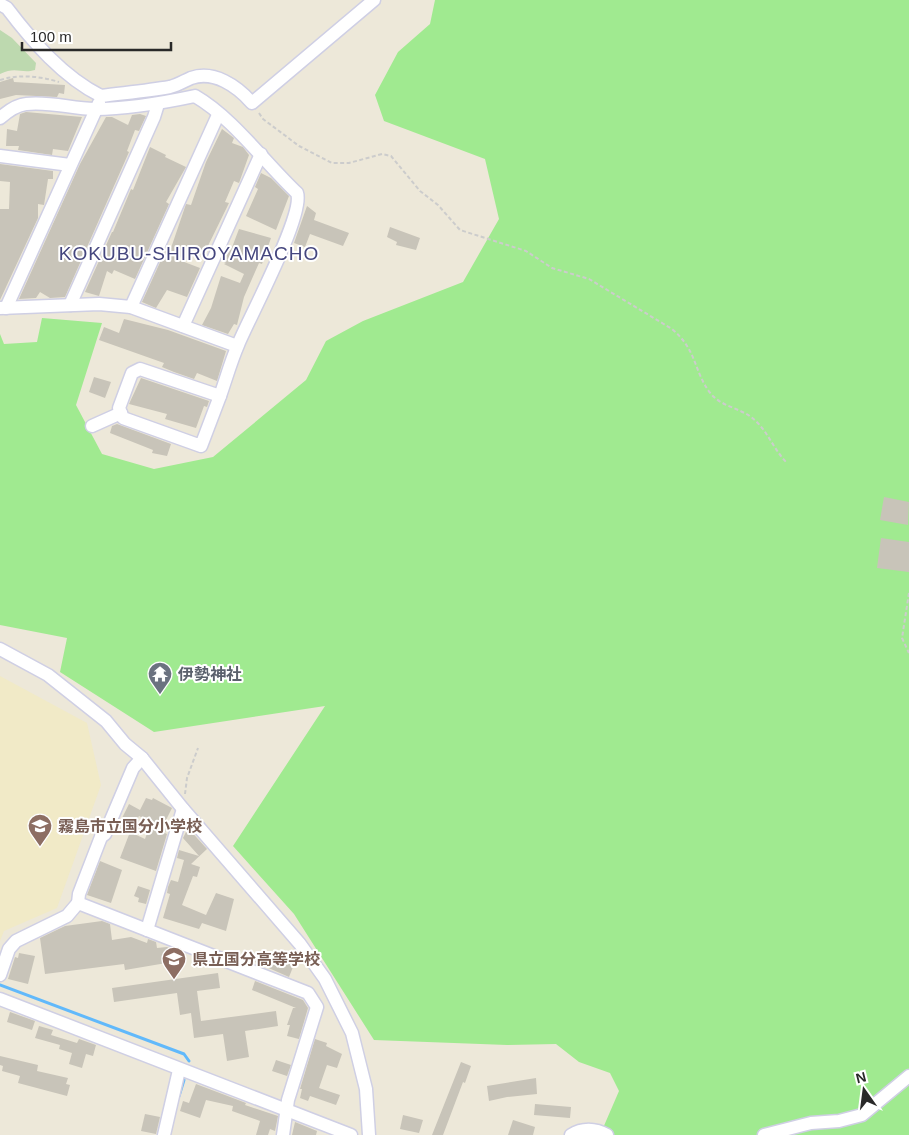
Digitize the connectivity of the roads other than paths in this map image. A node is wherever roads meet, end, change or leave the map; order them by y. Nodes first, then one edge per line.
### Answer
1 (374, 0) edge
2 (5, 4) edge
3 (101, 96) junction
4 (158, 104) junction
5 (97, 109) junction
6 (218, 115) junction
7 (0, 118) edge
8 (261, 154) junction
9 (0, 156) edge
10 (70, 165) junction
11 (70, 305) junction
12 (131, 307) junction
13 (3, 308) edge
14 (183, 326) junction
15 (237, 346) junction
16 (220, 396) junction
17 (121, 413) junction
18 (92, 426) dead end
19 (0, 650) edge
20 (142, 758) junction
21 (183, 809) junction
22 (78, 903) junction
23 (147, 930) junction
24 (0, 975) edge
25 (0, 999) edge
26 (179, 1070) junction
27 (909, 1076) edge
28 (287, 1111) junction
29 (164, 1135) edge
30 (283, 1135) edge
31 (351, 1135) edge
32 (369, 1135) edge
33 (571, 1135) edge
34 (607, 1135) edge
35 (764, 1135) edge

1 - 3 street
2 - 3 street
3 - 5 street
4 - 5 street
4 - 6 street
4 - 11 street
5 - 7 street
5 - 10 street
6 - 8 street
6 - 12 street
8 - 14 street
8 - 15 street
9 - 10 street
10 - 13 street
11 - 12 street
11 - 13 street
12 - 14 street
14 - 15 street
15 - 16 street
16 - 17 street
16 - 17 street
17 - 18 street
19 - 20 street
20 - 21 street
20 - 22 street
21 - 23 street
21 - 32 street
22 - 23 street
22 - 24 street
23 - 28 street
25 - 26 street
26 - 28 street
26 - 29 street
27 - 35 street
28 - 30 street
28 - 31 street
33 - 34 street

